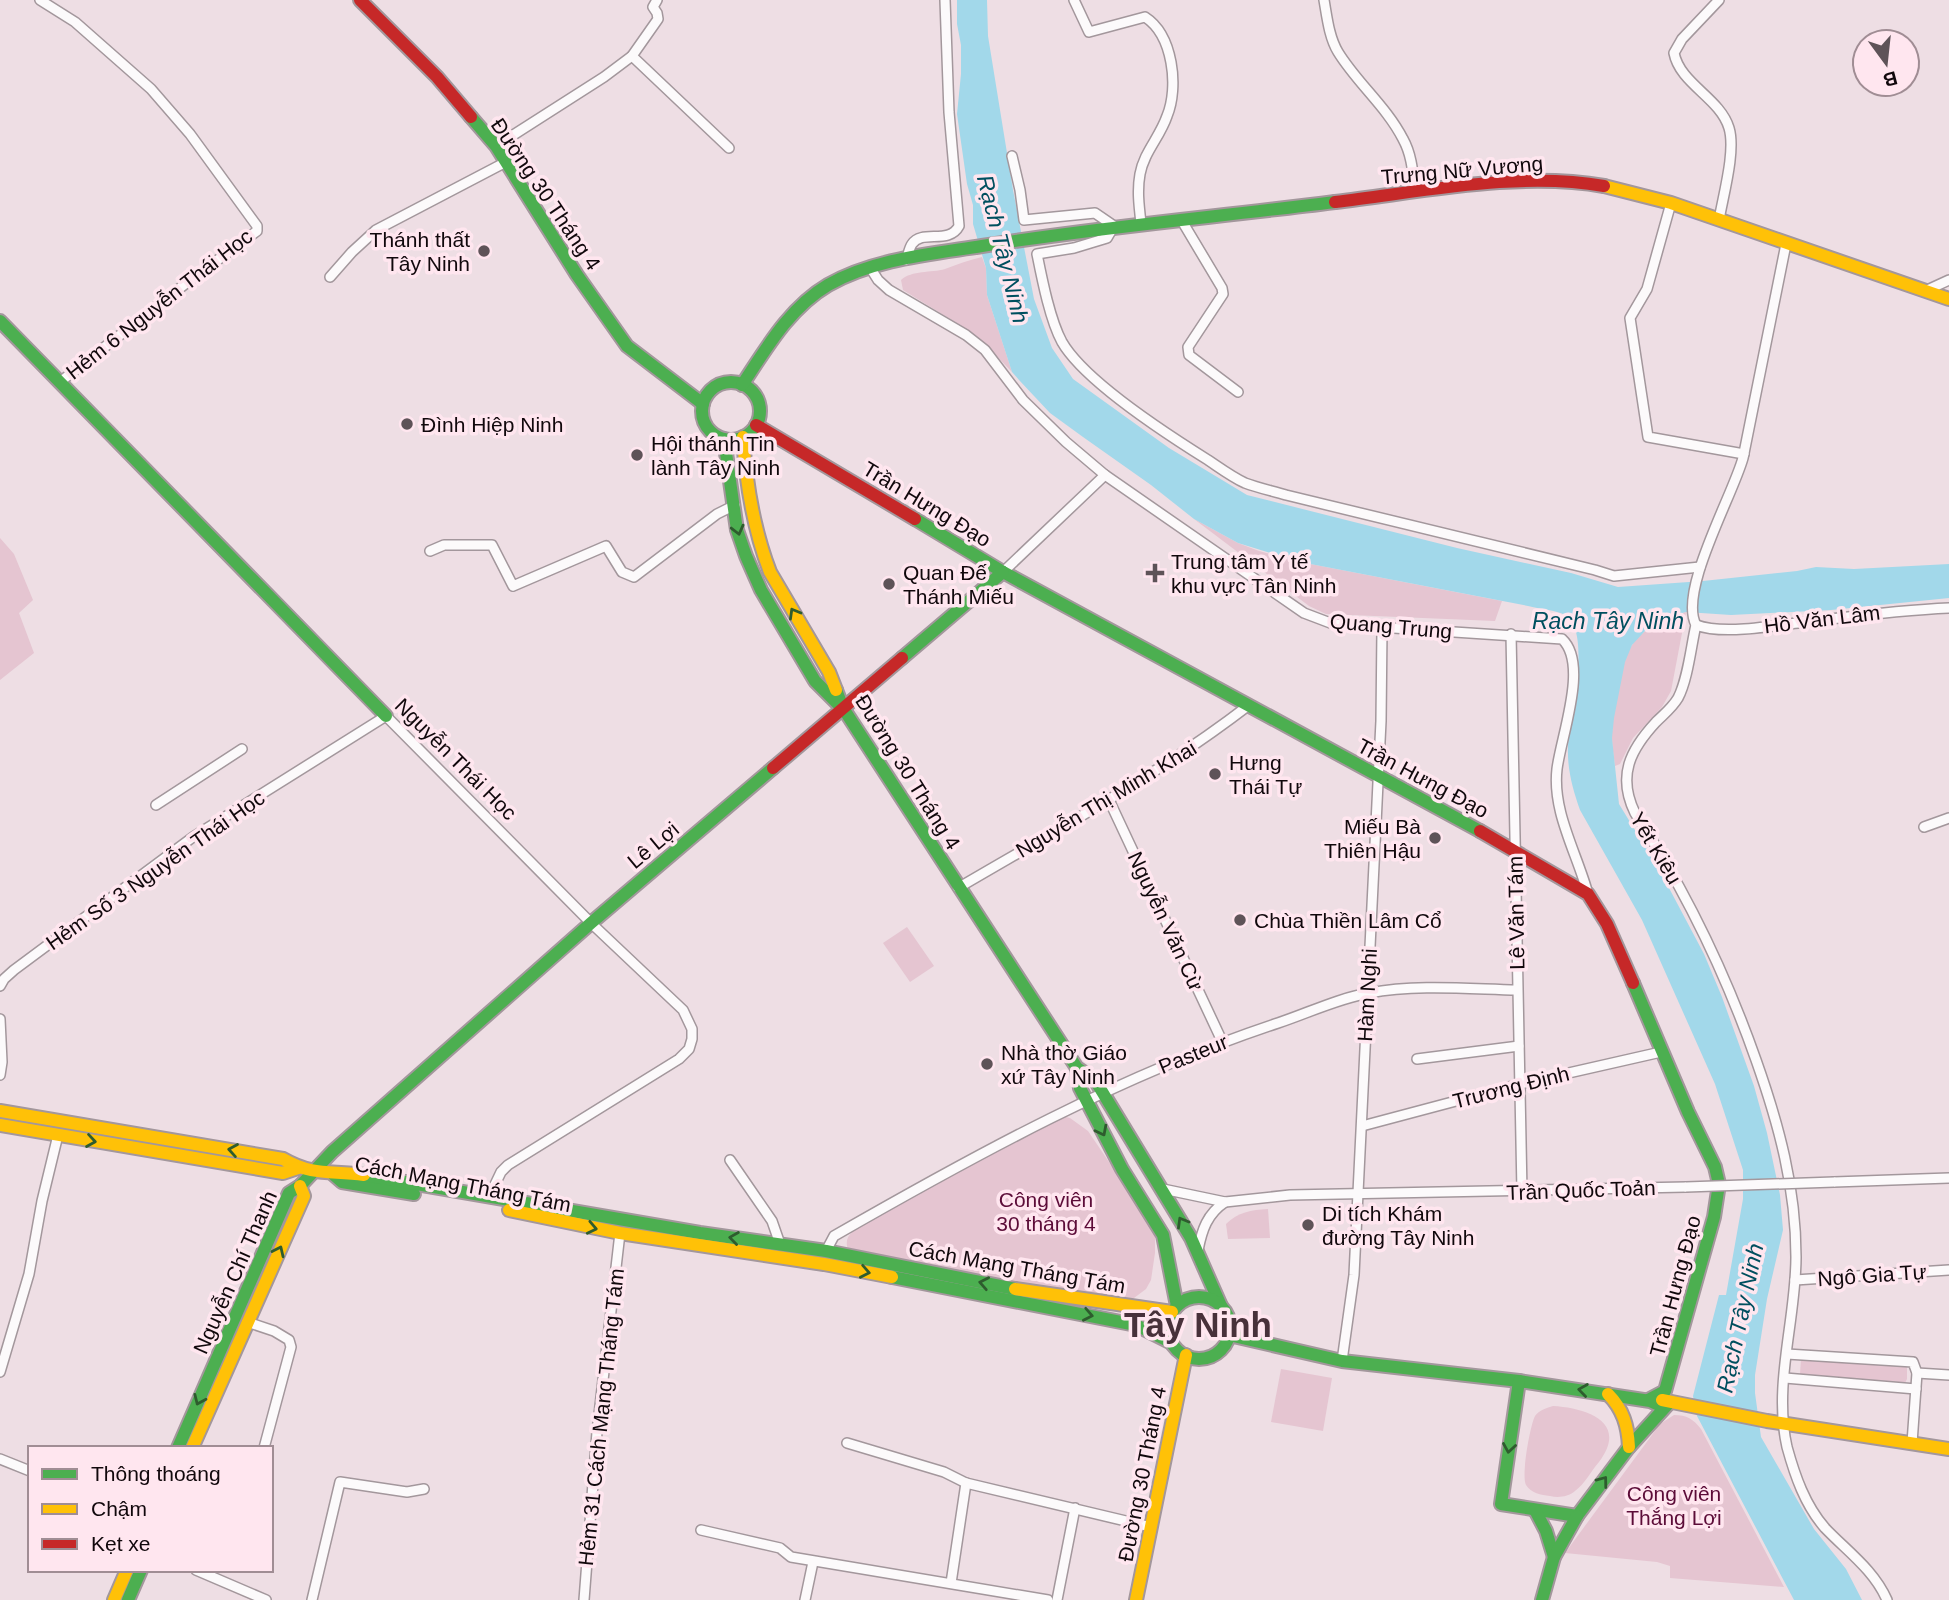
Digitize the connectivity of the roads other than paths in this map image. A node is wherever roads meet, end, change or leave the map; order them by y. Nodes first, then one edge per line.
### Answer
1 (360, 0) edge
2 (657, 0) edge
3 (945, 0) edge
4 (1074, 0) edge
5 (1324, 0) edge
6 (1719, 0) edge
7 (47, 1) edge
8 (632, 56) junction
9 (496, 146) junction
10 (729, 148) dead end
11 (1012, 156) dead end
12 (506, 162) junction
13 (1415, 191) junction
14 (1671, 204) junction
15 (1718, 220) junction
16 (1182, 221) junction
17 (1141, 223) junction
18 (1114, 226) junction
19 (1786, 244) junction
20 (906, 260) junction
21 (871, 269) junction
22 (330, 277) dead end
23 (1949, 280) edge
24 (1925, 291) junction
25 (1949, 299) edge
26 (0, 321) edge
27 (60, 382) junction
28 (742, 384) junction
29 (1238, 393) dead end
30 (703, 404) junction
31 (756, 425) junction
32 (743, 437) junction
33 (724, 439) junction
34 (1744, 454) junction
35 (1105, 475) junction
36 (750, 502) junction
37 (733, 506) junction
38 (430, 551) dead end
39 (1700, 566) junction
40 (1003, 572) junction
41 (1949, 608) edge
42 (1696, 625) junction
43 (1382, 629) junction
44 (1511, 634) junction
45 (1249, 705) junction
46 (843, 708) junction
47 (386, 716) junction
48 (243, 749) dead end
49 (1378, 775) junction
50 (1109, 800) junction
51 (156, 805) dead end
52 (1949, 818) edge
53 (1924, 827) dead end
54 (1514, 849) junction
55 (958, 888) junction
56 (1588, 894) junction
57 (591, 923) junction
58 (0, 986) edge
59 (1517, 990) junction
60 (1367, 993) junction
61 (0, 1019) edge
62 (1222, 1041) junction
63 (1519, 1045) junction
64 (1661, 1052) junction
65 (1417, 1059) dead end
66 (1077, 1069) junction
67 (0, 1075) edge
68 (1520, 1084) junction
69 (1102, 1092) junction
70 (1086, 1099) junction
71 (0, 1111) edge
72 (0, 1125) edge
73 (1362, 1126) junction
74 (58, 1135) junction
75 (730, 1160) dead end
76 (298, 1168) junction
77 (314, 1171) junction
78 (1949, 1178) edge
79 (300, 1186) junction
80 (1163, 1189) junction
81 (1522, 1192) junction
82 (1357, 1196) junction
83 (489, 1201) junction
84 (1225, 1202) junction
85 (620, 1233) junction
86 (665, 1234) junction
87 (779, 1251) junction
88 (1197, 1252) junction
89 (825, 1257) junction
90 (1949, 1270) edge
91 (1795, 1280) junction
92 (247, 1286) junction
93 (260, 1291) junction
94 (1221, 1306) junction
95 (1175, 1309) junction
96 (247, 1322) junction
97 (1229, 1335) junction
98 (1172, 1343) junction
99 (1787, 1354) junction
100 (1185, 1355) junction
101 (1342, 1361) junction
102 (0, 1372) edge
103 (1917, 1373) junction
104 (1949, 1375) edge
105 (1785, 1378) junction
106 (1519, 1381) junction
107 (1916, 1389) junction
108 (1608, 1394) junction
109 (1671, 1400) junction
110 (1783, 1423) junction
111 (191, 1440) edge
112 (847, 1443) dead end
113 (1912, 1443) junction
114 (265, 1446) edge
115 (1629, 1447) junction
116 (1949, 1449) edge
117 (0, 1459) edge
118 (28, 1470) edge
119 (966, 1483) junction
120 (424, 1489) dead end
121 (1075, 1508) junction
122 (1535, 1510) junction
123 (1577, 1516) junction
124 (1151, 1527) junction
125 (701, 1530) dead end
126 (1554, 1557) junction
127 (813, 1562) junction
128 (126, 1572) edge
129 (140, 1572) edge
130 (201, 1572) edge
131 (231, 1572) edge
132 (228, 1583) junction
133 (951, 1583) junction
134 (114, 1600) edge
135 (128, 1600) edge
136 (266, 1600) edge
137 (312, 1600) edge
138 (583, 1600) edge
139 (805, 1600) edge
140 (1048, 1600) edge
141 (1057, 1600) edge
142 (1136, 1600) edge
143 (1542, 1600) edge
144 (1886, 1600) edge

1 - 9 main road, Đường 30 Tháng 4
2 - 8 street
3 - 20 street
4 - 17 street
5 - 13 street
6 - 15 street
7 - 27 street, Hẻm 6 Nguyễn Thái Học
8 - 9 street
8 - 10 street
9 - 12 main road, Đường 30 Tháng 4
11 - 18 street
12 - 22 street
12 - 30 main road, Đường 30 Tháng 4
13 - 14 main road, Trưng Nữ Vương
13 - 16 main road, Trưng Nữ Vương
14 - 15 main road, Trưng Nữ Vương
14 - 34 street
15 - 19 main road, Trưng Nữ Vương
16 - 17 main road, Trưng Nữ Vương
16 - 29 street
17 - 18 main road, Trưng Nữ Vương
18 - 20 main road, Trưng Nữ Vương
18 - 39 street
19 - 24 main road, Trưng Nữ Vương
19 - 34 street
20 - 21 main road
21 - 28 main road
21 - 35 street, Quang Trung
23 - 24 street
24 - 25 main road, Trưng Nữ Vương
26 - 27 main road, Nguyễn Thái Học
27 - 47 main road, Nguyễn Thái Học
28 - 30 main road
28 - 31 main road
30 - 33 main road
31 - 32 main road
31 - 40 main road, Trần Hưng Đạo
32 - 33 main road
32 - 36 main road, Đường 30 Tháng 4
33 - 37 main road
34 - 39 street
35 - 40 street
35 - 43 street, Quang Trung
36 - 37 street
46 -> 36 main road, Đường 30 Tháng 4
37 - 38 street
37 -> 46 main road
39 - 42 street
40 - 45 main road, Trần Hưng Đạo
40 - 46 main road, Lê Lợi
41 - 42 street, Hồ Văn Lâm
42 - 91 street, Yết Kiêu
43 - 44 street, Quang Trung
43 - 49 street, Hàm Nghi
44 - 54 street, Lê Văn Tám
44 - 56 street, Quang Trung
45 - 49 main road, Trần Hưng Đạo
45 - 50 street, Nguyễn Thị Minh Khai
46 - 55 main road, Đường 30 Tháng 4
46 - 57 main road, Lê Lợi
47 - 57 street, Nguyễn Thái Học
47 - 58 street, Hẻm Số 3 Nguyễn Thái Học
48 - 51 street
49 - 54 main road, Trần Hưng Đạo
49 - 60 street, Hàm Nghi
50 - 55 street, Nguyễn Thị Minh Khai
50 - 62 street, Nguyễn Văn Cừ
52 - 53 street
54 - 56 main road, Trần Hưng Đạo
54 - 59 street, Lê Văn Tám
55 - 66 main road, Đường 30 Tháng 4
56 - 64 main road, Trần Hưng Đạo
57 - 77 main road, Lê Lợi
57 - 83 street, Nguyễn Thái Học
59 - 60 street, Pasteur
59 - 63 street, Lê Văn Tám
60 - 62 street, Pasteur
60 - 73 street, Hàm Nghi
61 - 67 street
62 - 69 street, Pasteur
63 - 65 street
63 - 68 street, Lê Văn Tám
64 - 68 street, Trương Định
64 - 109 main road, Trần Hưng Đạo
66 - 69 main road, Đường 30 Tháng 4
66 - 70 main road, Đường 30 Tháng 4
68 - 73 street, Trương Định
68 - 81 street, Lê Văn Tám
69 - 70 street, Pasteur
69 - 80 main road, Đường 30 Tháng 4
70 - 89 street, Pasteur
70 -> 95 main road, Đường 30 Tháng 4
76 -> 71 main road
72 - 74 main road
73 - 82 street, Hàm Nghi
74 -> 76 main road
74 - 102 street
75 - 87 street
76 - 77 main road, Cách Mạng Tháng Tám
77 - 79 main road, Lê Lợi
77 - 83 main road, Cách Mạng Tháng Tám
78 - 81 street, Trần Quốc Toản, bridge
79 - 92 main road, Nguyễn Chí Thanh
93 -> 79 main road, Nguyễn Chí Thanh
80 - 84 street, Trần Quốc Toản
88 -> 80 main road, Đường 30 Tháng 4
81 - 82 street, Trần Quốc Toản
82 - 84 street, Trần Quốc Toản
82 - 101 street, Hàm Nghi
83 -> 85 main road, Cách Mạng Tháng Tám
83 - 86 main road, Cách Mạng Tháng Tám
84 - 88 street
85 - 86 main road, Cách Mạng Tháng Tám
85 - 138 street, Hẻm 31 Cách Mạng Tháng Tám
86 - 87 main road, Cách Mạng Tháng Tám
87 - 89 main road, Cách Mạng Tháng Tám
88 - 94 main road, Đường 30 Tháng 4
95 -> 89 main road, Cách Mạng Tháng Tám
89 -> 98 main road, Cách Mạng Tháng Tám
90 - 91 street, Ngô Gia Tự
91 - 99 street, Yết Kiêu
92 - 93 main road
92 -> 111 main road, Nguyễn Chí Thanh
93 - 96 main road, Nguyễn Chí Thanh
94 - 95 main road
94 - 97 main road
95 - 98 main road
96 - 111 main road, Nguyễn Chí Thanh
96 - 114 street
97 - 100 main road
97 - 101 main road
98 - 100 main road
99 - 103 street
99 - 105 street, Yết Kiêu
100 - 124 main road, Đường 30 Tháng 4
101 - 106 main road
103 - 104 street
103 - 107 street
105 - 107 street
105 - 110 street, Yết Kiêu
108 -> 106 main road
106 -> 122 main road
107 - 113 street
108 - 109 main road
108 - 115 main road
109 - 110 main road
109 - 115 main road, Trần Hưng Đạo
110 - 113 main road
110 - 144 street, Yết Kiêu
112 - 119 street
113 - 116 main road
123 -> 115 main road, Trần Hưng Đạo
117 - 118 street
119 - 121 street
119 - 133 street
120 - 137 street
121 - 124 street
121 - 141 street
122 - 123 main road
122 - 126 main road
123 - 126 main road, Trần Hưng Đạo
124 - 142 main road, Đường 30 Tháng 4
125 - 127 street
126 - 143 main road, Trần Hưng Đạo
127 - 133 street
127 - 139 street
128 - 134 main road
129 - 135 main road
130 - 132 street
131 - 132 street
132 - 136 street
133 - 140 street

